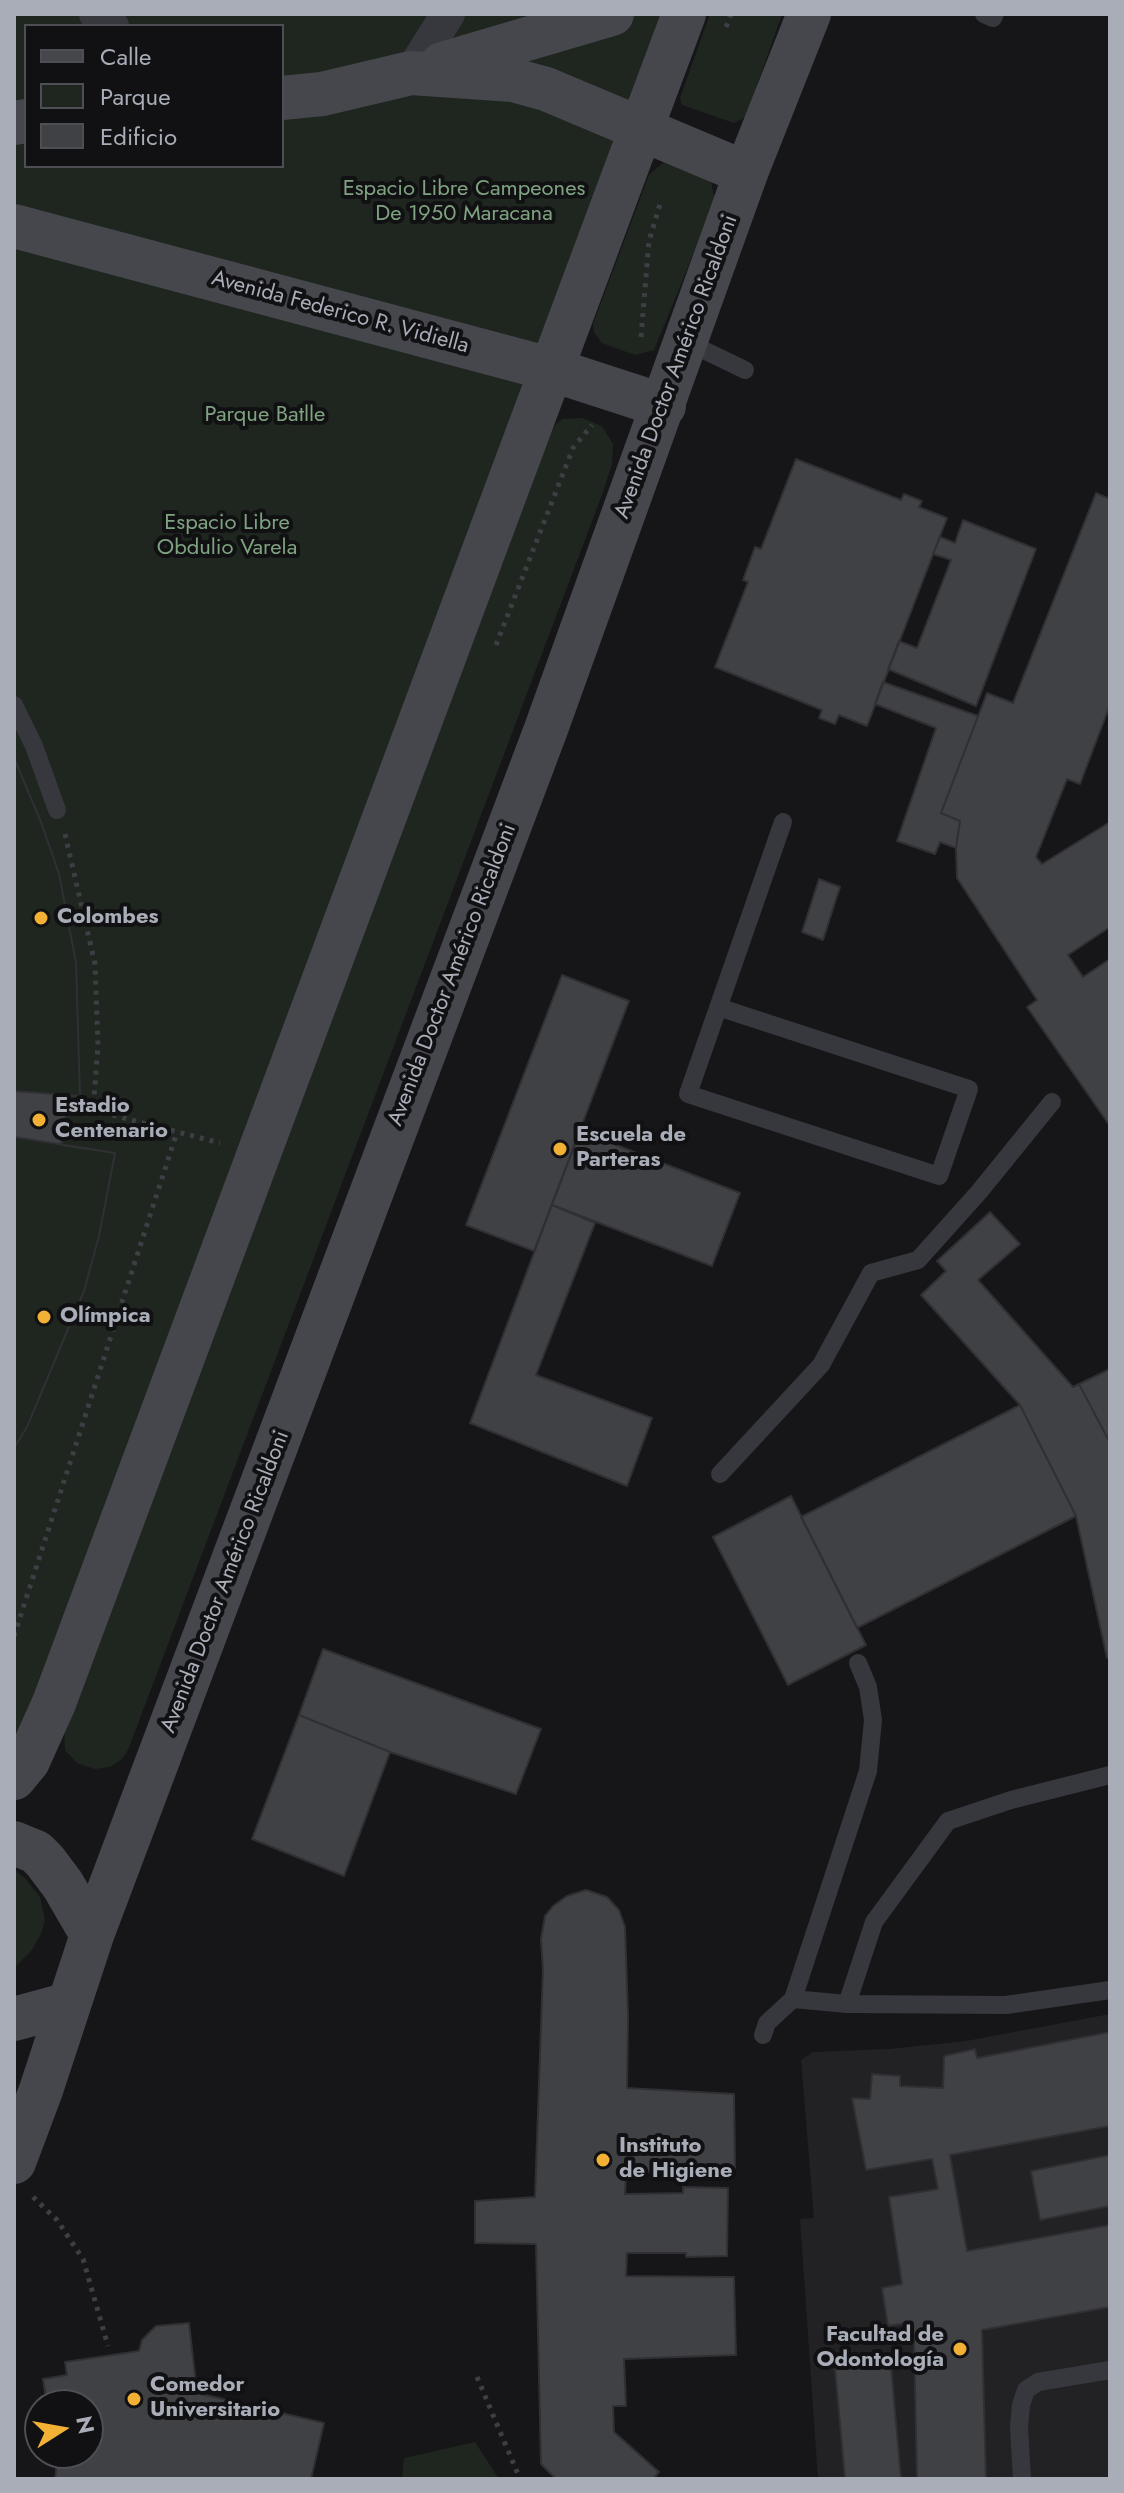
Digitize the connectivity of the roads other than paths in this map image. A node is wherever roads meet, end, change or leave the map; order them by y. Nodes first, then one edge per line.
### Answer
1 (448, 14) edge
2 (612, 14) edge
3 (684, 14) edge
4 (809, 14) edge
5 (984, 14) edge
6 (995, 14) edge
7 (411, 73) junction
8 (284, 98) edge
9 (640, 128) junction
10 (746, 173) junction
11 (14, 226) edge
12 (687, 342) junction
13 (550, 369) junction
14 (745, 370) dead end
15 (664, 406) junction
16 (14, 705) edge
17 (57, 810) road end
18 (783, 822) dead end
19 (718, 1007) junction
20 (1052, 1102) dead end
21 (720, 1474) dead end
22 (858, 1663) dead end
23 (1110, 1775) edge
24 (14, 1778) edge
25 (14, 1843) edge
26 (92, 1935) junction
27 (1110, 1990) edge
28 (793, 1999) junction
29 (69, 2004) junction
30 (847, 2004) junction
31 (14, 2019) edge
32 (763, 2035) dead end
33 (14, 2162) edge
34 (1110, 2370) edge
35 (1022, 2479) edge

1 - 7 street
2 - 7 street
3 - 9 street
4 - 10 street, Avenida Doctor Américo Ricaldoni
5 - 6 lane
7 - 8 street
7 - 9 street
9 - 10 street
9 - 13 street
10 - 12 street, Avenida Doctor Américo Ricaldoni
11 - 13 street, Avenida Federico R. Vidiella
12 - 14 lane
12 - 15 street, Avenida Doctor Américo Ricaldoni
13 - 15 street, Avenida Federico R. Vidiella
13 - 24 street
15 - 26 street, Avenida Doctor Américo Ricaldoni
16 - 17 lane
18 - 19 lane
19 - 19 lane
20 - 21 lane
22 - 28 lane
23 - 30 lane
25 - 26 street
26 - 29 street, Avenida Doctor Américo Ricaldoni
27 - 30 lane
28 - 30 lane
28 - 32 lane
29 - 31 street
29 - 33 street, Avenida Doctor Américo Ricaldoni
34 - 35 lane

